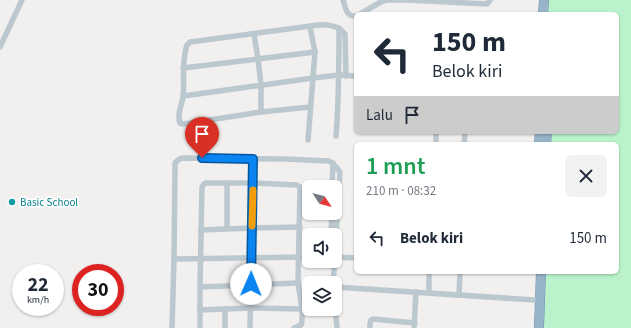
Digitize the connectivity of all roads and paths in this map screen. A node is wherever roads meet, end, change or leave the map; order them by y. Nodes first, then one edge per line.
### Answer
1 (22, 0) edge
2 (343, 0) edge
3 (386, 0) edge
4 (407, 0) edge
5 (490, 0) edge
6 (544, 0) edge
7 (550, 0) edge
8 (434, 1) edge
9 (460, 2) edge
10 (363, 12) edge
11 (544, 12) edge
12 (550, 12) edge
13 (354, 16) edge
14 (310, 27) junction
15 (339, 28) junction
16 (254, 34) junction
17 (0, 47) edge
18 (315, 52) junction
19 (258, 59) junction
20 (183, 68) junction
21 (339, 75) junction
22 (346, 76) junction
23 (354, 76) edge
24 (313, 78) junction
25 (261, 85) junction
26 (183, 96) junction
27 (310, 107) junction
28 (261, 112) junction
29 (336, 136) dead end
30 (308, 140) dead end
31 (253, 159) junction
32 (333, 163) junction
33 (332, 180) edge
34 (227, 183) junction
35 (253, 183) junction
36 (226, 228) junction
37 (252, 228) junction
38 (300, 228) junction
39 (336, 228) edge
40 (201, 230) junction
41 (299, 256) junction
42 (302, 256) edge
43 (342, 257) edge
44 (251, 258) junction
45 (354, 258) edge
46 (174, 259) junction
47 (200, 259) junction
48 (429, 274) edge
49 (460, 274) edge
50 (535, 274) edge
51 (541, 274) edge
52 (298, 283) junction
53 (251, 284) junction
54 (200, 287) junction
55 (342, 287) edge
56 (416, 292) junction
57 (429, 293) junction
58 (459, 295) junction
59 (535, 300) junction
60 (250, 308) junction
61 (225, 309) junction
62 (302, 309) joint
63 (200, 310) junction
64 (302, 316) edge
65 (336, 316) edge
66 (415, 325) edge
67 (172, 328) edge
68 (200, 328) edge
69 (225, 328) edge
70 (250, 328) edge
71 (294, 328) edge
72 (338, 328) edge
73 (370, 328) edge
74 (534, 328) edge
75 (539, 328) edge

1 - 17 street
2 - 13 street
3 - 4 street
3 - 10 street
4 - 8 street
5 - 9 street
6 - 11 highway
7 - 12 highway
8 - 9 street
14 - 15 street
14 - 16 street
14 - 18 street
15 - 21 street
15 - 22 street
16 - 19 street
16 - 20 street
18 - 19 street
18 - 24 street
19 - 20 street
19 - 25 street
20 - 26 street
21 - 22 street
21 - 24 street
21 - 29 street
22 - 23 street
24 - 25 street
24 - 27 street
25 - 26 street
25 - 28 street
26 - 28 street
27 - 28 street
27 - 30 street
31 - 32 street
31 - 35 street
31 - 46 street
32 - 33 street
32 - 39 street
34 - 35 street
34 - 36 street
34 - 40 street
35 - 37 street
35 - 38 street
36 - 37 street
36 - 40 street
37 - 38 street
37 - 44 street
38 - 41 street
40 - 47 street
41 - 42 street
41 - 44 street
41 - 52 street
43 - 45 street
44 - 47 street
44 - 53 street
46 - 47 street
46 - 67 street
47 - 54 street
48 - 57 street
49 - 58 street
50 - 59 highway
51 - 75 highway
52 - 53 street
52 - 62 street
53 - 54 street
53 - 60 street
54 - 63 street
55 - 56 street
56 - 57 street
56 - 66 street
57 - 58 street
58 - 59 street
59 - 74 highway
60 - 61 street
60 - 62 street
60 - 70 street
61 - 63 street
61 - 69 street
63 - 68 street
64 - 71 street
65 - 72 street
66 - 73 street

